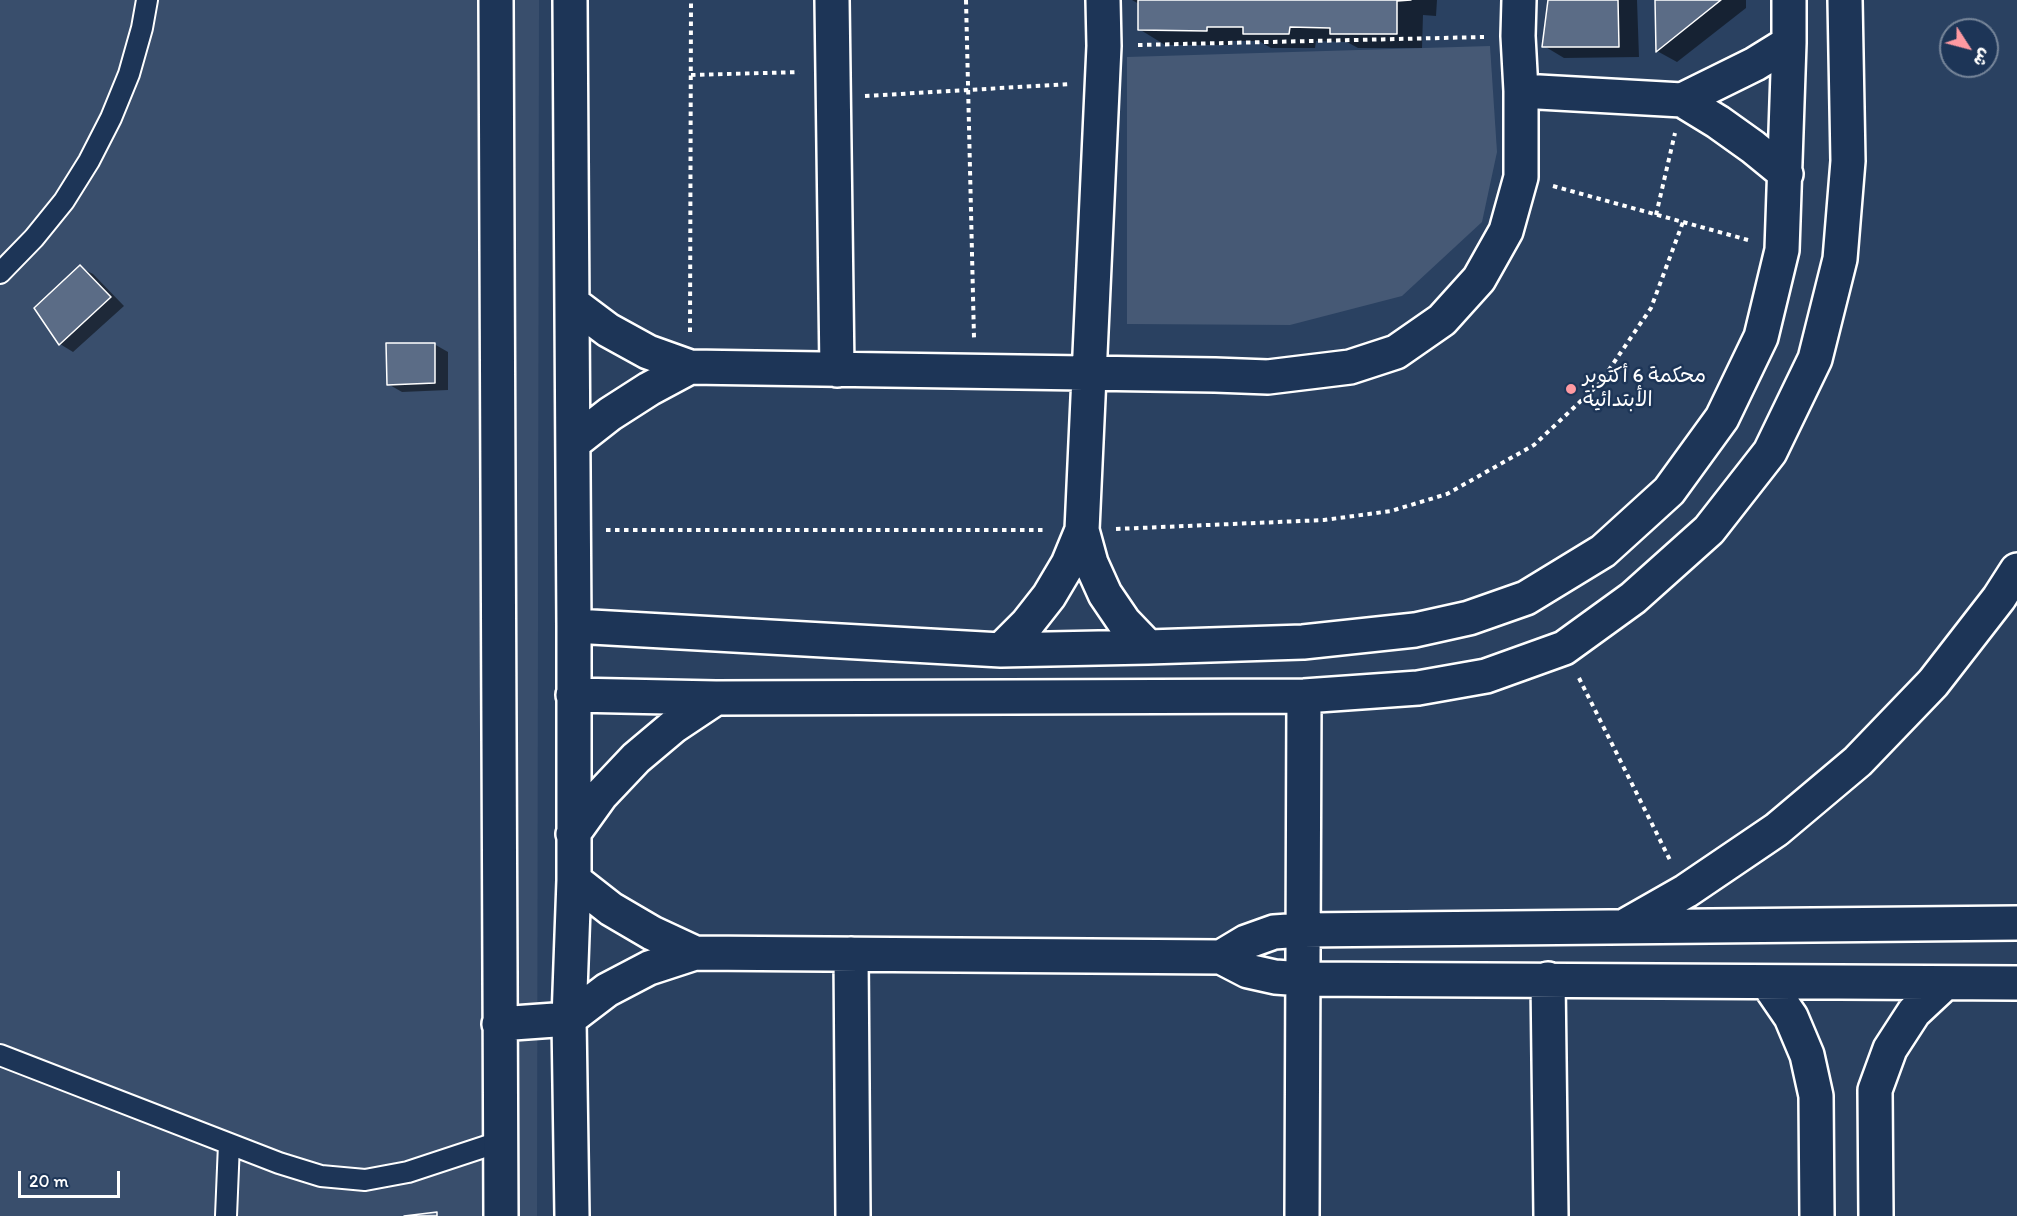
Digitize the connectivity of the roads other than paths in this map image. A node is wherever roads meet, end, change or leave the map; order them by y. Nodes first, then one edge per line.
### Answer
1 (147, 0) edge
2 (496, 0) edge
3 (570, 0) edge
4 (832, 0) edge
5 (1103, 0) edge
6 (1519, 0) edge
7 (1789, 0) edge
8 (1845, 0) edge
9 (1789, 43) junction
10 (1521, 91) junction
11 (1682, 100) junction
12 (1786, 174) junction
13 (0, 273) edge
14 (572, 303) junction
15 (690, 367) junction
16 (837, 370) junction
17 (1089, 373) junction
18 (573, 443) junction
19 (1082, 530) junction
20 (2017, 570) edge
21 (574, 626) junction
22 (1148, 647) junction
23 (1002, 650) junction
24 (573, 695) junction
25 (1304, 696) junction
26 (716, 698) junction
27 (573, 834) junction
28 (574, 880) junction
29 (2017, 923) edge
30 (1624, 926) junction
31 (1303, 930) junction
32 (695, 953) junction
33 (851, 954) junction
34 (1221, 957) junction
35 (1303, 979) junction
36 (1548, 979) junction
37 (1767, 982) junction
38 (1945, 983) junction
39 (2017, 983) edge
40 (569, 1019) junction
41 (499, 1024) junction
42 (0, 1055) edge
43 (499, 1142) junction
44 (229, 1144) junction
45 (226, 1216) edge
46 (501, 1216) edge
47 (572, 1216) edge
48 (853, 1216) edge
49 (1302, 1216) edge
50 (1551, 1216) edge
51 (1817, 1216) edge
52 (1876, 1216) edge

1 - 13 lane
2 - 41 street
3 - 14 street
4 - 16 street
5 - 17 street
6 - 10 street
7 - 9 street
8 - 25 street
9 - 11 street
9 - 12 street
10 - 11 street
10 - 17 street
11 - 12 street
12 - 22 street
14 - 15 street
14 - 18 street
15 - 16 street
15 - 18 street
16 - 17 street
17 - 19 street
18 - 21 street
19 - 22 street
19 - 23 street
20 - 30 street
21 - 23 street
21 - 24 street
22 - 23 street
24 - 26 street
24 - 27 street
25 - 26 street
25 - 31 street
26 - 27 street
27 - 28 street
28 - 32 street
28 - 40 street
29 - 30 street
30 - 31 street
31 - 34 street
31 - 35 street
32 - 33 street
32 - 40 street
33 - 34 street
33 - 48 street
34 - 35 street
35 - 36 street
35 - 49 street
36 - 37 street
36 - 50 street
37 - 38 street
37 - 51 street
38 - 39 street
38 - 52 street
40 - 41 street
40 - 47 street
41 - 43 street
42 - 44 lane
43 - 44 lane
43 - 46 street
44 - 45 lane

